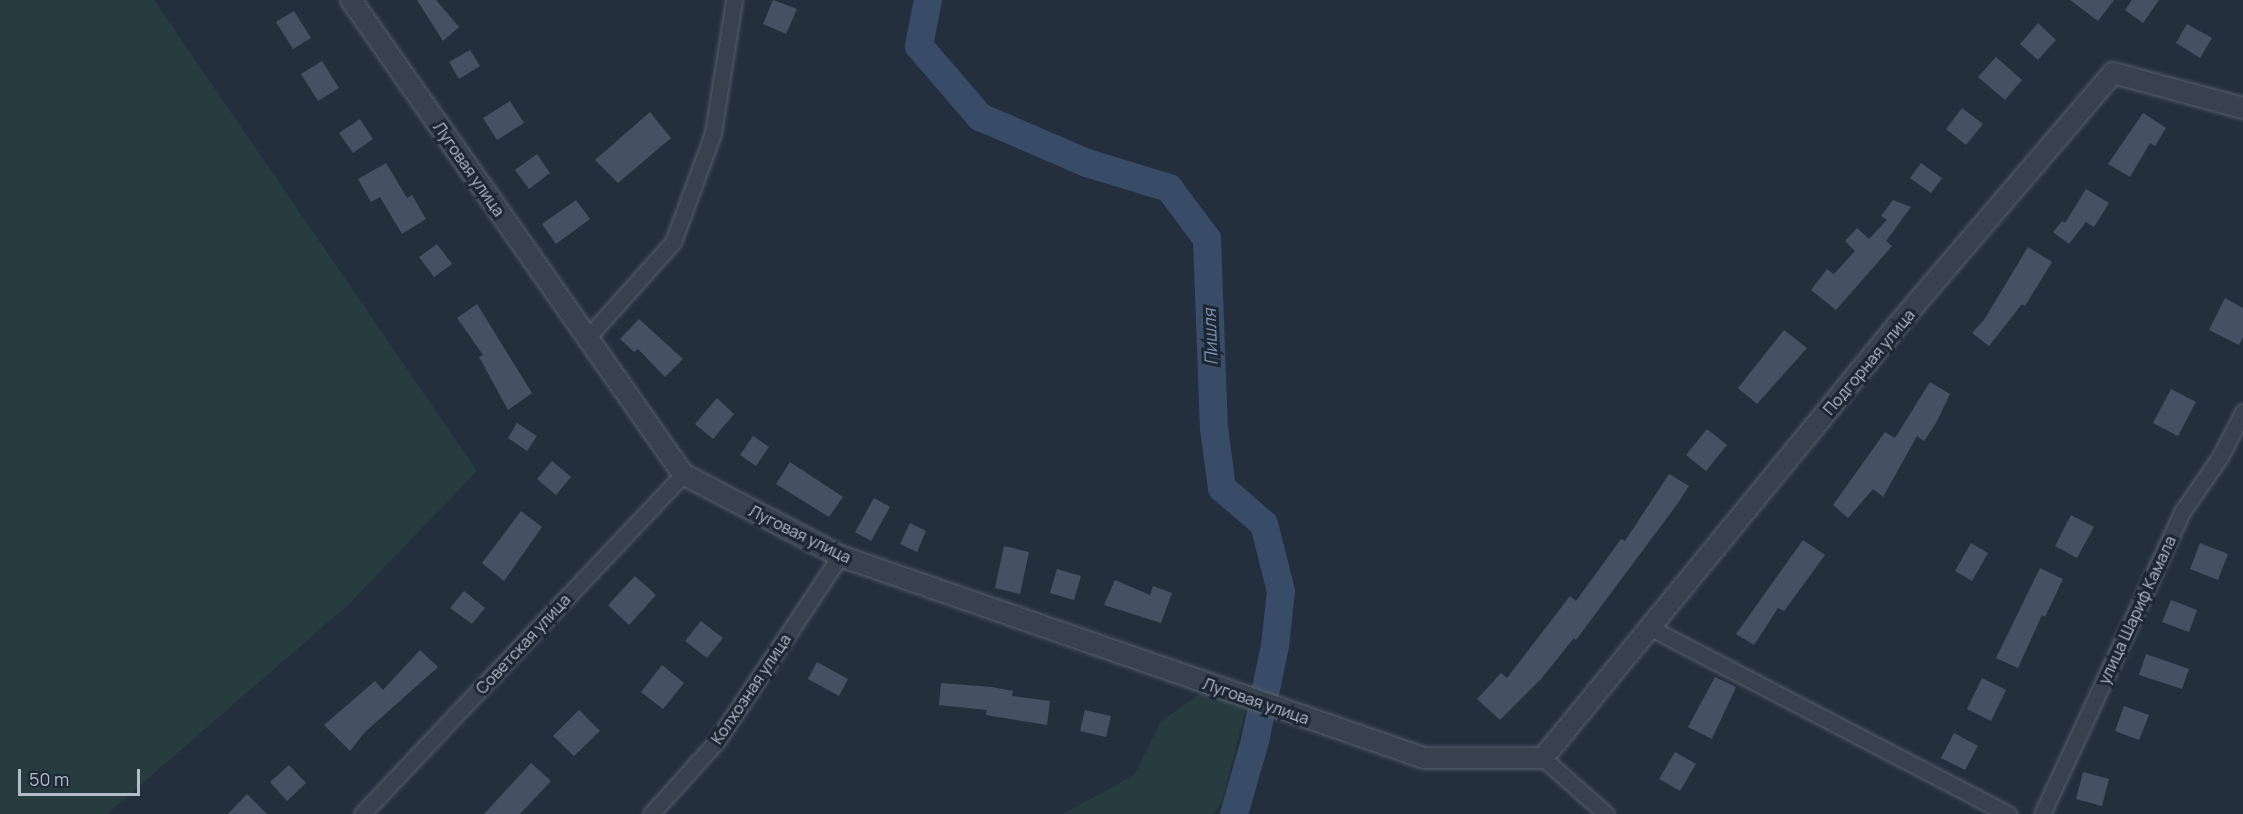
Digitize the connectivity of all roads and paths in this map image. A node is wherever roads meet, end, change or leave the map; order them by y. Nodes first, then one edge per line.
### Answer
1 (351, 0) edge
2 (734, 0) edge
3 (2243, 108) edge
4 (588, 338) junction
5 (2243, 412) edge
6 (683, 474) junction
7 (840, 556) junction
8 (1651, 628) junction
9 (1543, 758) junction
10 (362, 814) edge
11 (651, 814) edge
12 (1606, 814) edge
13 (2008, 814) edge
14 (2042, 814) edge

1 - 4 street, Луговая улица
2 - 4 street
3 - 8 street, Подгорная улица
4 - 6 street, Луговая улица
5 - 14 street, улица Шариф Камала
6 - 7 street, Луговая улица
6 - 10 street, Советская улица
7 - 9 street, Луговая улица
7 - 11 street, Колхозная улица
8 - 9 street, Подгорная улица
8 - 13 street
9 - 12 street

